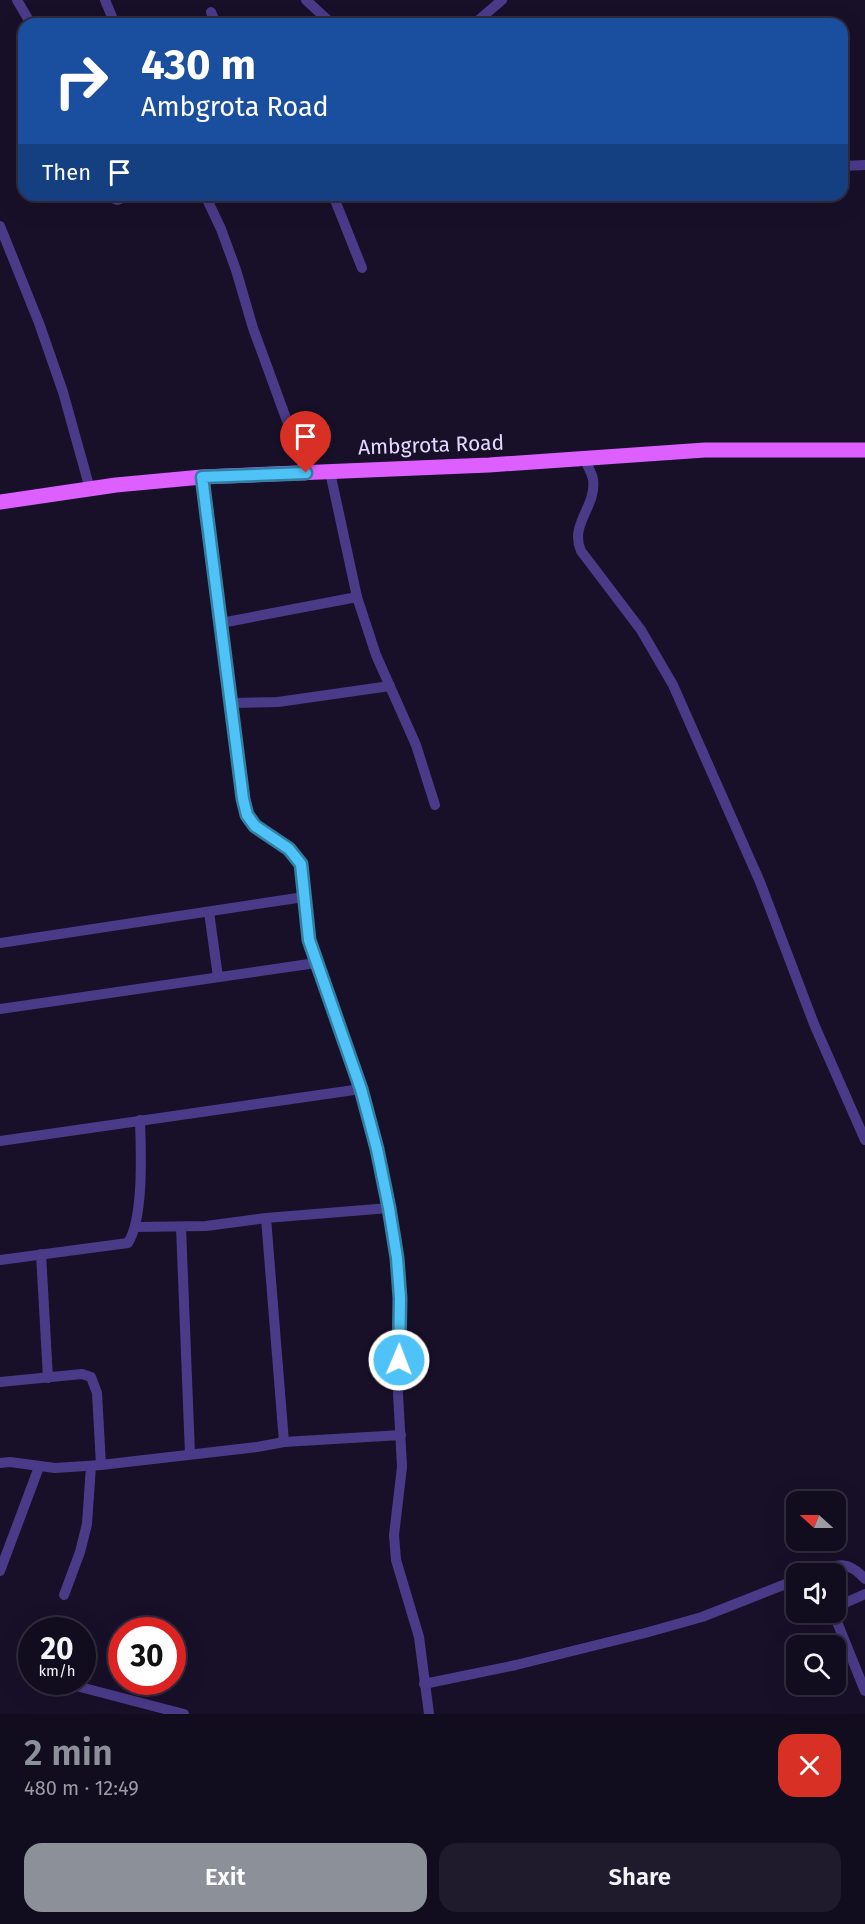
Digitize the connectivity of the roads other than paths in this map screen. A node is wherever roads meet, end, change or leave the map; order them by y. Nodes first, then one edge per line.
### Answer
1 (17, 0) edge
2 (105, 0) edge
3 (306, 0) edge
4 (502, 0) edge
5 (211, 12) dead end
6 (28, 18) edge
7 (112, 18) edge
8 (214, 18) edge
9 (326, 18) edge
10 (481, 18) edge
11 (865, 165) edge
12 (848, 166) edge
13 (208, 201) edge
14 (335, 201) edge
15 (0, 226) edge
16 (362, 268) dead end
17 (865, 450) edge
18 (584, 458) junction
19 (330, 472) junction
20 (306, 473) junction
21 (202, 477) junction
22 (90, 489) junction
23 (0, 502) edge
24 (357, 597) junction
25 (221, 623) junction
26 (390, 686) junction
27 (232, 703) junction
28 (435, 805) dead end
29 (304, 897) junction
30 (209, 912) junction
31 (0, 943) edge
32 (315, 963) junction
33 (218, 977) junction
34 (0, 1009) edge
35 (361, 1089) junction
36 (140, 1120) junction
37 (865, 1140) edge
38 (0, 1141) edge
39 (389, 1208) junction
40 (266, 1218) junction
41 (135, 1227) junction
42 (181, 1227) junction
43 (41, 1254) junction
44 (0, 1260) edge
45 (48, 1378) junction
46 (0, 1382) edge
47 (400, 1435) junction
48 (284, 1442) junction
49 (190, 1454) junction
50 (0, 1463) edge
51 (96, 1465) junction
52 (39, 1467) junction
53 (846, 1565) edge
54 (0, 1571) edge
55 (865, 1579) edge
56 (786, 1584) edge
57 (865, 1594) edge
58 (64, 1595) dead end
59 (846, 1603) edge
60 (837, 1623) edge
61 (424, 1684) junction
62 (96, 1691) edge
63 (865, 1691) edge
64 (184, 1714) edge
65 (429, 1714) edge

1 - 6 street
2 - 7 street
3 - 9 street
4 - 10 street
5 - 8 street
11 - 12 street
13 - 20 street
14 - 16 street
15 - 22 street
17 - 18 main road, Ambgrota Road
18 - 19 main road, Ambgrota Road
18 - 37 street
19 - 20 main road, Ambgrota Road
19 - 24 street
20 - 21 main road, Ambgrota Road
21 - 22 main road, Ambgrota Road
21 - 25 street
22 - 23 main road, Ambgrota Road
24 - 25 street
24 - 26 street
25 - 27 street
26 - 27 street
26 - 28 street
27 - 29 street
29 - 30 street
29 - 32 street
30 - 31 street
30 - 33 street
32 - 33 street
32 - 35 street
33 - 34 street
35 - 36 street
35 - 39 street
36 - 38 street
36 - 41 street
39 - 40 street
39 - 47 street
40 - 42 street
40 - 48 street
41 - 42 street
41 - 43 street
42 - 49 street
43 - 44 street
43 - 45 street
45 - 46 street
45 - 51 street
47 - 48 street
47 - 61 street
48 - 49 street
49 - 51 street
50 - 52 street
51 - 52 street
51 - 58 street
52 - 54 street
53 - 55 street
56 - 61 street
57 - 59 street
60 - 63 street
61 - 65 street
62 - 64 street

